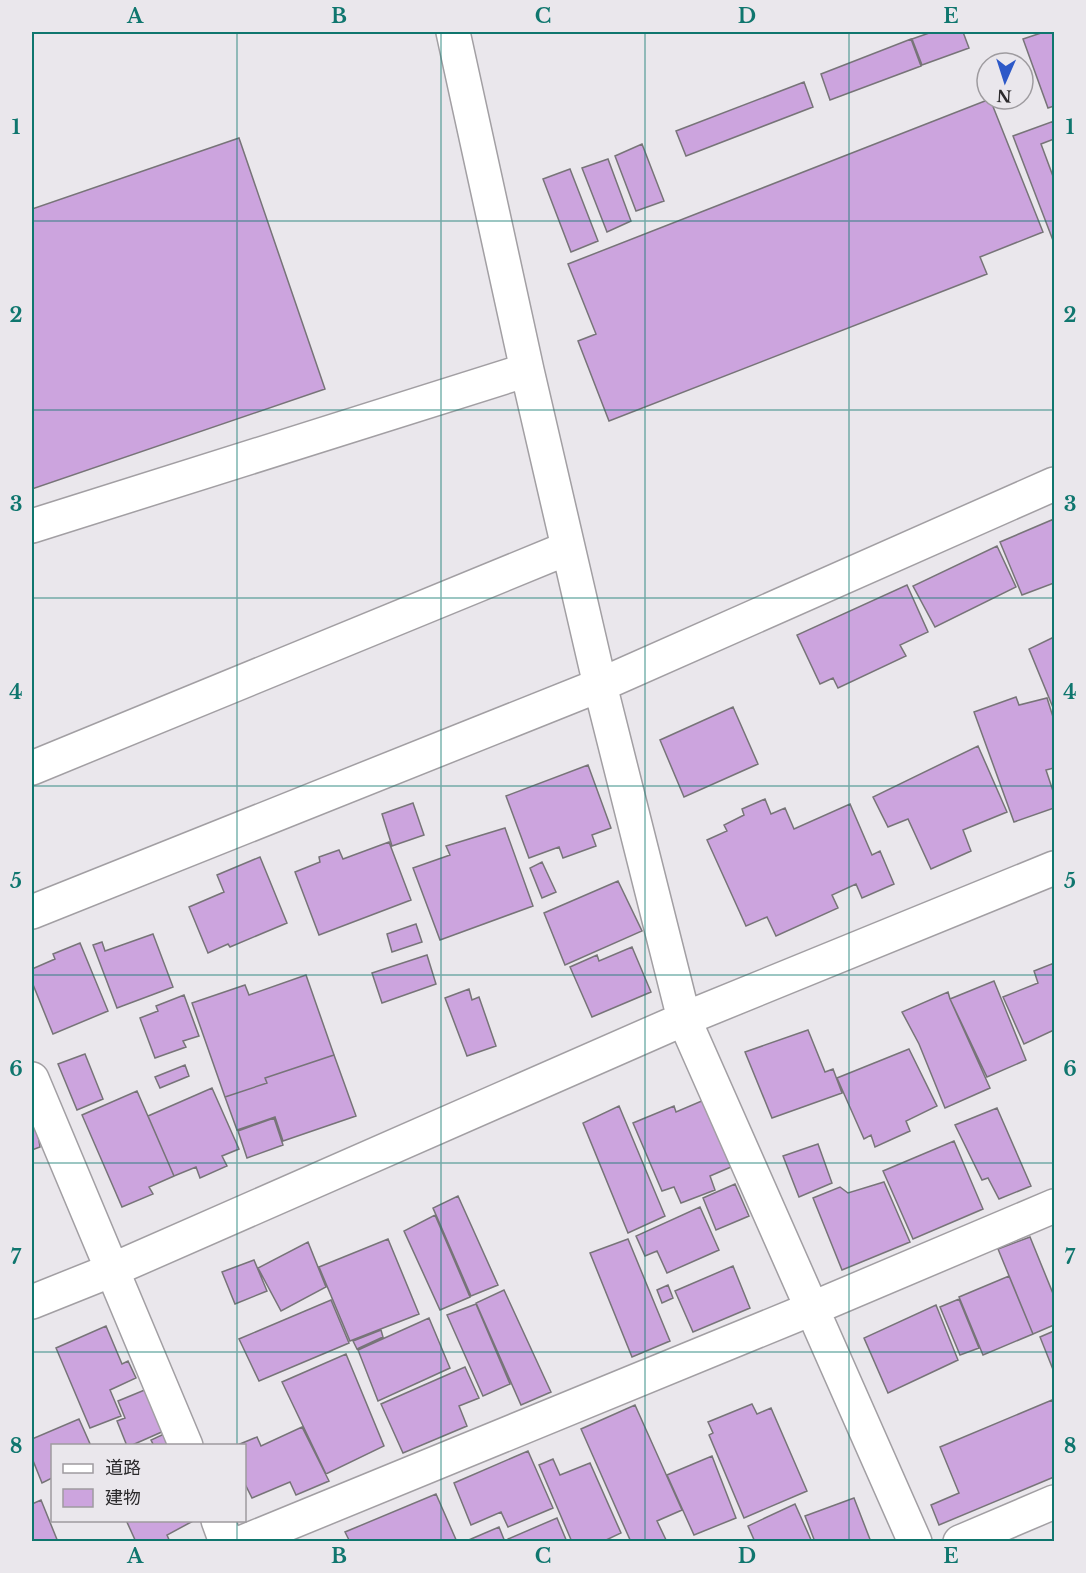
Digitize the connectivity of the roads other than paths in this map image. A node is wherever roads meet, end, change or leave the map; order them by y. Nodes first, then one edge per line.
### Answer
1 (453, 32) edge
2 (527, 370) junction
3 (1054, 484) edge
4 (32, 526) edge
5 (568, 548) junction
6 (600, 685) junction
7 (32, 768) edge
8 (1054, 868) edge
9 (32, 912) edge
10 (684, 1019) junction
11 (32, 1079) edge
12 (1054, 1206) edge
13 (112, 1270) junction
14 (32, 1302) edge
15 (811, 1309) junction
16 (185, 1444) edge
17 (1054, 1503) edge
18 (218, 1522) edge
19 (226, 1542) edge
20 (243, 1542) edge
21 (915, 1542) edge
22 (960, 1542) edge

1 - 2 street
2 - 4 street
2 - 5 street
3 - 6 street
5 - 6 street
5 - 7 street
6 - 9 street
6 - 10 street
8 - 10 street
10 - 13 street
10 - 15 street
11 - 13 street
12 - 15 street
13 - 14 street
13 - 16 street
15 - 20 street
15 - 21 street
17 - 22 street
18 - 19 street

